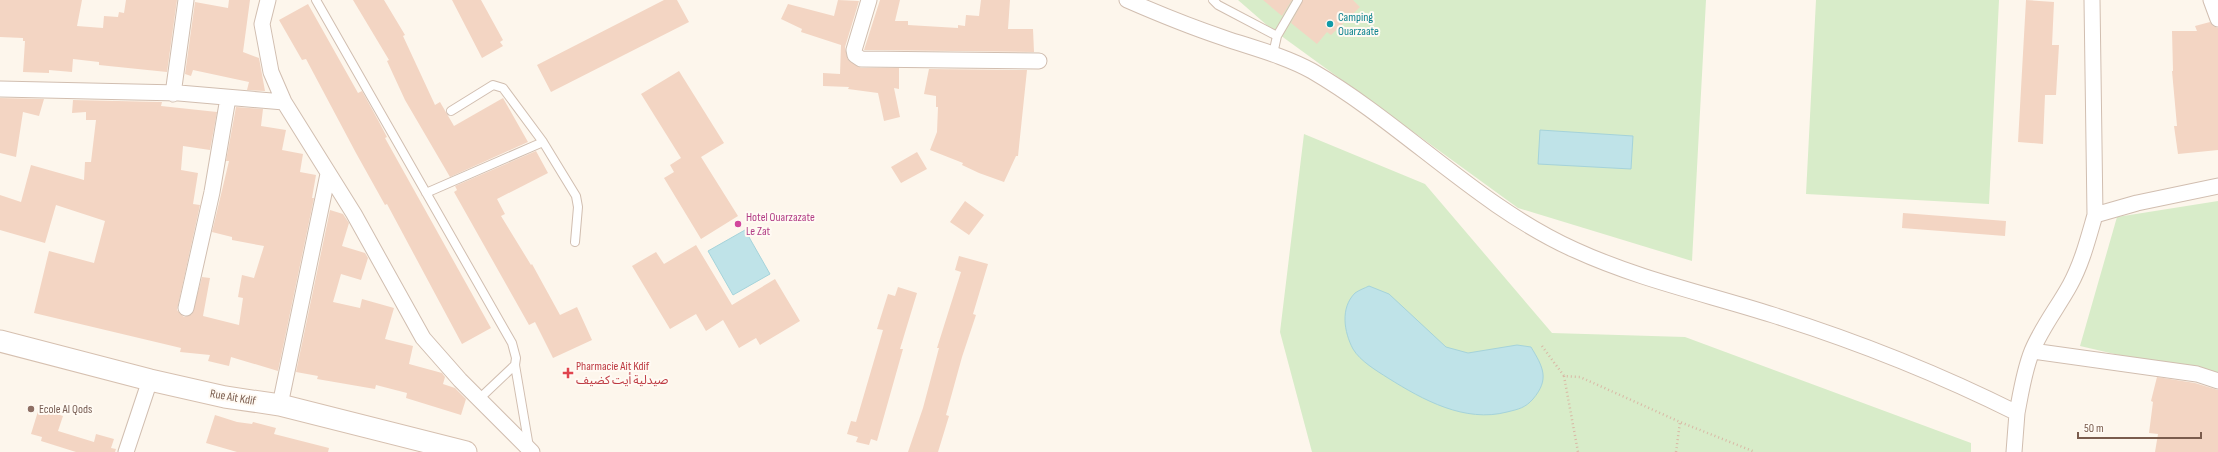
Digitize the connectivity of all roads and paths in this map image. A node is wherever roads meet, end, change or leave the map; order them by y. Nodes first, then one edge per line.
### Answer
1 (186, 0) edge
2 (268, 0) edge
3 (316, 0) edge
4 (869, 0) edge
5 (1127, 0) edge
6 (1213, 0) edge
7 (1298, 0) edge
8 (2092, 0) edge
9 (2211, 0) edge
10 (2218, 18) edge
11 (1278, 36) junction
12 (1273, 54) junction
13 (1039, 61) dead end
14 (0, 89) edge
15 (173, 94) junction
16 (228, 98) junction
17 (284, 102) junction
18 (451, 111) dead end
19 (543, 142) junction
20 (328, 174) junction
21 (2218, 186) edge
22 (426, 193) junction
23 (2095, 216) junction
24 (575, 242) dead end
25 (186, 308) dead end
26 (0, 341) edge
27 (1542, 346) dead end
28 (2032, 351) junction
29 (515, 365) junction
30 (1564, 376) junction
31 (150, 380) junction
32 (2218, 381) edge
33 (479, 399) junction
34 (280, 405) junction
35 (2017, 413) junction
36 (1680, 422) junction
37 (531, 451) edge
38 (126, 452) edge
39 (466, 452) edge
40 (1578, 452) edge
41 (1676, 452) edge
42 (1755, 452) edge
43 (2014, 452) edge

1 - 15 street
2 - 17 street
3 - 22 lane
4 - 13 street
5 - 12 street
6 - 11 lane
7 - 11 lane
8 - 23 street
9 - 10 street
11 - 12 lane
12 - 35 street
14 - 15 street
15 - 16 street
16 - 17 street
16 - 25 street
17 - 20 street
18 - 19 lane
19 - 22 lane
19 - 24 lane
20 - 33 street
20 - 34 street
21 - 23 street
22 - 29 lane
23 - 28 street
26 - 31 street, Rue Ait Kdif
27 - 30 path
28 - 32 street
28 - 35 street
29 - 33 lane
29 - 37 lane
30 - 36 path
30 - 40 path
31 - 34 street, Rue Ait Kdif
31 - 38 street
33 - 37 street
34 - 39 street, Rue Ait Kdif
35 - 43 street
36 - 41 path
36 - 42 path

